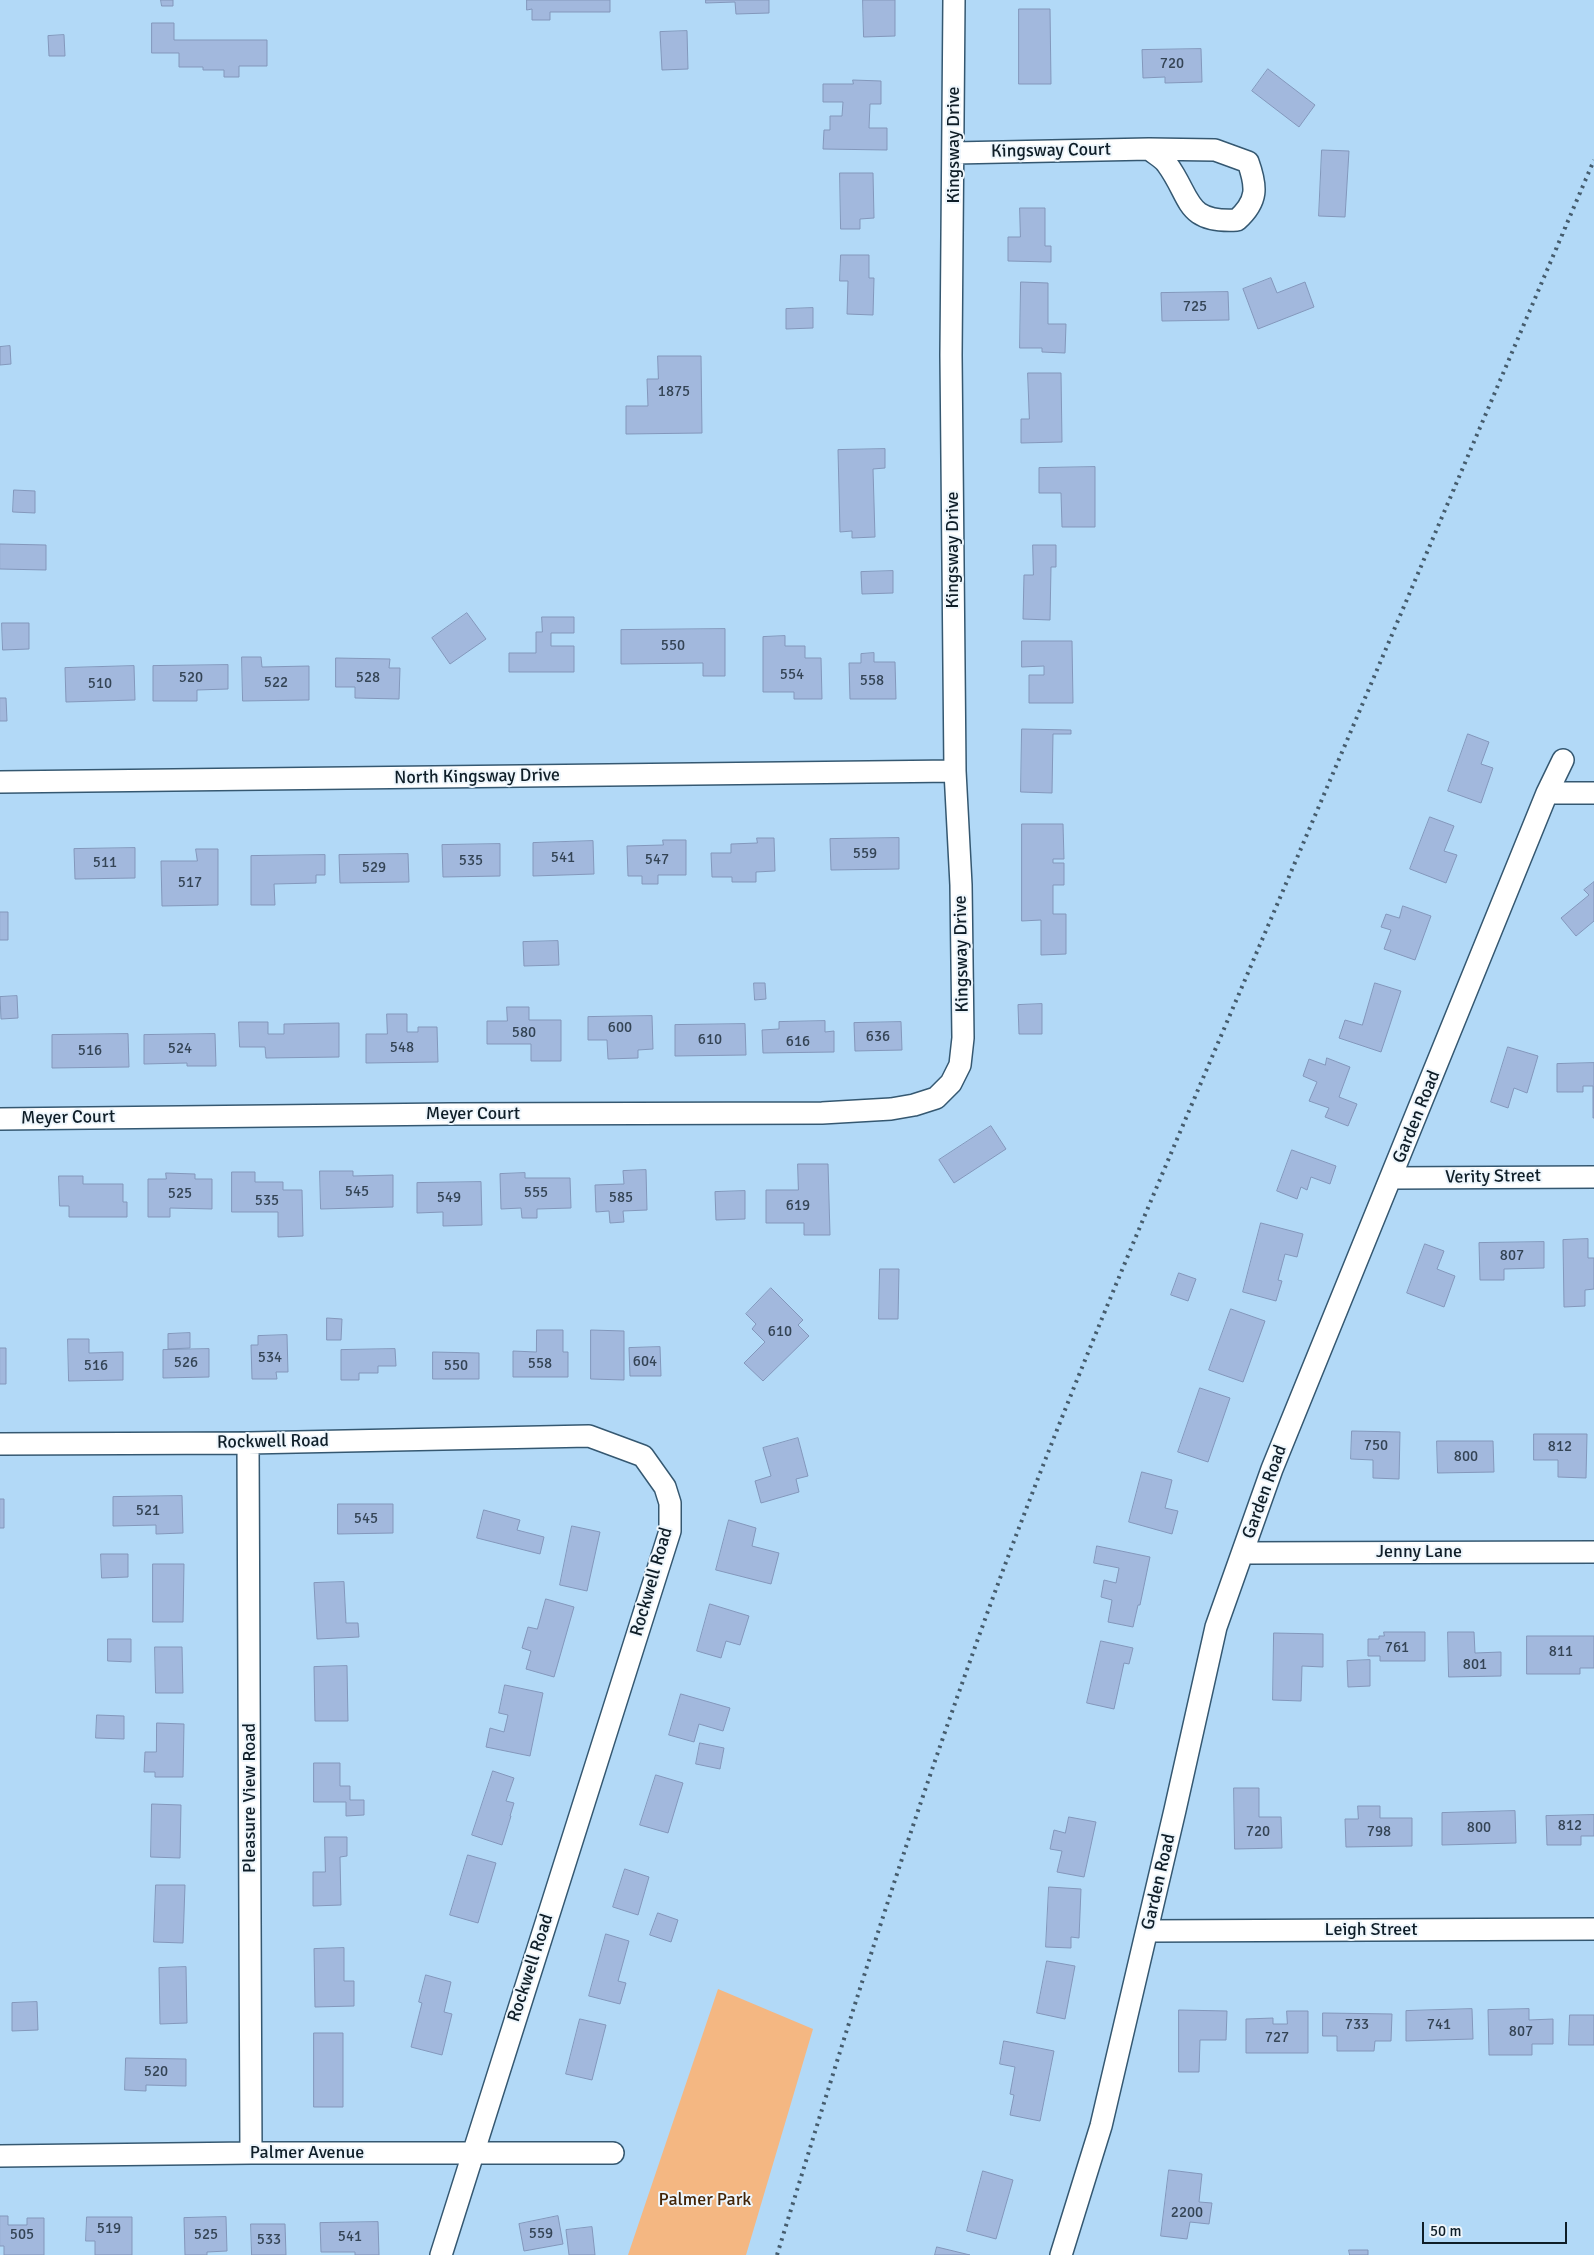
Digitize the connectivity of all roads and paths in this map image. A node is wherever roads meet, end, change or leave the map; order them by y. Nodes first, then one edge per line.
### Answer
1 (954, 0) edge
2 (1149, 149) junction
3 (954, 153) junction
4 (1562, 760) dead end
5 (955, 771) junction
6 (0, 782) edge
7 (1547, 793) junction
8 (1594, 793) edge
9 (942, 1094) joint
10 (0, 1119) edge
11 (1594, 1176) edge
12 (1392, 1178) junction
13 (248, 1443) junction
14 (0, 1444) edge
15 (1594, 1552) edge
16 (1244, 1553) junction
17 (1594, 1929) edge
18 (1148, 1931) junction
19 (473, 2152) junction
20 (251, 2153) junction
21 (613, 2153) dead end
22 (0, 2156) edge
23 (441, 2255) edge
24 (1061, 2255) edge

1 - 3 street, Kingsway Drive
2 - 2 street, Kingsway Court
2 - 3 street, Kingsway Court
3 - 5 street, Kingsway Drive
4 - 7 street, Garden Road
5 - 6 street, North Kingsway Drive
5 - 9 street, Kingsway Drive
7 - 8 street
7 - 12 street, Garden Road
9 - 10 street, Meyer Court
11 - 12 street, Verity Street
12 - 16 street, Garden Road
13 - 14 street, Rockwell Road
13 - 19 street, Rockwell Road
13 - 20 street, Pleasure View Road
15 - 16 street, Jenny Lane
16 - 18 street, Garden Road
17 - 18 street, Leigh Street
18 - 24 street, Garden Road
19 - 20 street, Palmer Avenue
19 - 21 street, Palmer Avenue
19 - 23 street, Rockwell Road
20 - 22 street, Palmer Avenue

